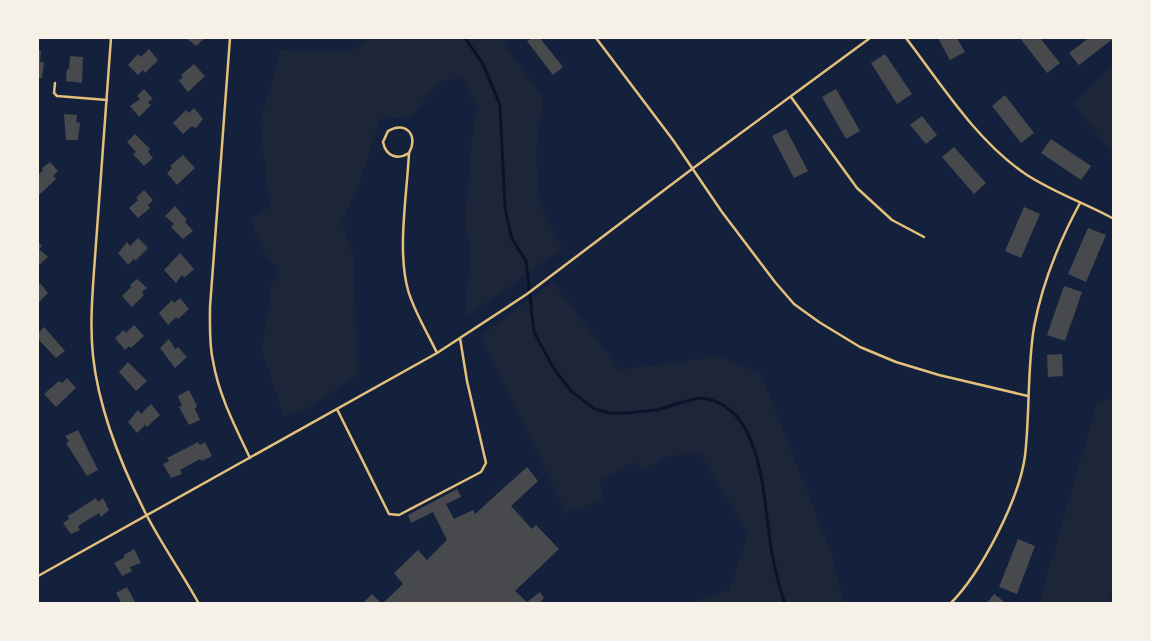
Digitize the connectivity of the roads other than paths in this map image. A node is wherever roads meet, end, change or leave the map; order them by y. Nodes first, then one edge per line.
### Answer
1 (111, 38) edge
2 (230, 38) edge
3 (596, 38) edge
4 (870, 38) edge
5 (906, 38) edge
6 (55, 83) dead end
7 (790, 97) junction
8 (107, 100) junction
9 (409, 153) junction
10 (692, 169) junction
11 (1080, 203) junction
12 (1114, 219) edge
13 (924, 237) dead end
14 (460, 338) junction
15 (437, 353) junction
16 (1028, 396) junction
17 (336, 409) junction
18 (250, 458) junction
19 (146, 515) junction
20 (38, 576) edge
21 (198, 604) edge
22 (950, 604) edge

1 - 8 lane
2 - 18 lane
3 - 10 lane
4 - 7 lane
5 - 11 lane
6 - 8 lane
7 - 10 lane
7 - 13 lane
8 - 19 lane
9 - 9 lane
9 - 15 lane
10 - 14 lane
10 - 16 lane
11 - 12 lane
11 - 16 lane
14 - 15 lane
14 - 17 lane
15 - 17 lane
16 - 22 lane
17 - 18 lane
18 - 19 lane
19 - 20 lane
19 - 21 lane

